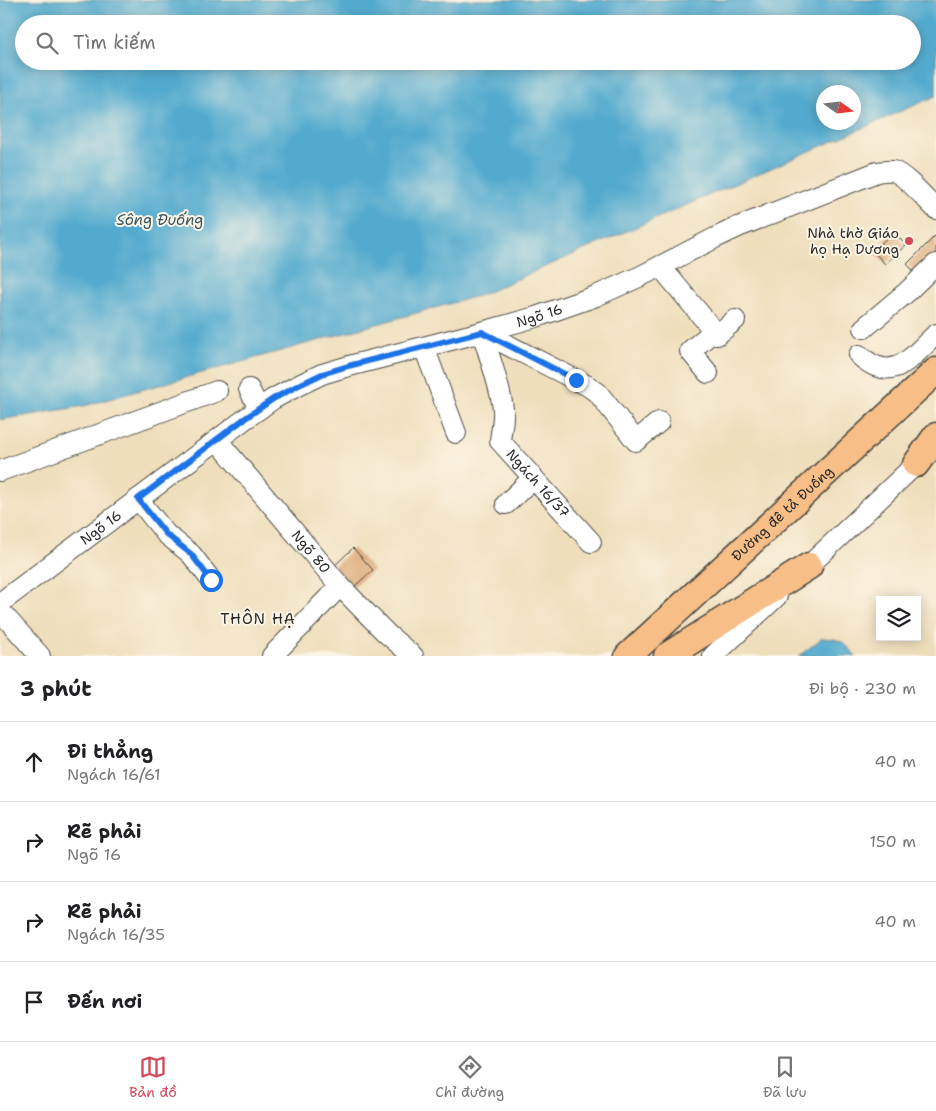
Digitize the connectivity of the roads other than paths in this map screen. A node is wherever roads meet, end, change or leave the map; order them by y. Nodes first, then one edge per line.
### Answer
1 (936, 209) edge
2 (936, 264) edge
3 (660, 266) junction
4 (735, 320) dead end
5 (864, 328) dead end
6 (714, 331) junction
7 (482, 332) junction
8 (936, 334) edge
9 (424, 347) junction
10 (859, 355) dead end
11 (903, 364) junction
12 (708, 373) dead end
13 (929, 378) edge
14 (249, 389) dead end
15 (217, 391) dead end
16 (260, 408) junction
17 (659, 422) dead end
18 (456, 434) dead end
19 (936, 436) edge
20 (217, 440) junction
21 (936, 448) edge
22 (916, 464) junction
23 (0, 471) edge
24 (533, 478) junction
25 (138, 499) junction
26 (506, 504) dead end
27 (591, 542) dead end
28 (809, 566) junction
29 (211, 580) dead end
30 (340, 586) junction
31 (0, 603) edge
32 (0, 611) edge
33 (40, 656) edge
34 (272, 656) edge
35 (413, 656) edge
36 (628, 656) edge
37 (667, 656) edge
38 (713, 656) edge

1 - 3 street, Ngõ 16
2 - 5 street
3 - 6 street
3 - 7 street, Ngõ 16
4 - 6 street
6 - 12 street
7 - 9 street, Ngõ 16
7 - 17 street
7 - 24 street, Ngách 16/37
8 - 11 street
9 - 16 street, Ngõ 16
9 - 18 street
10 - 11 street
11 - 13 street
13 - 36 main road, Đường đê tả Đuống
14 - 16 street
15 - 23 street
16 - 20 street, Ngõ 16
19 - 22 main road
20 - 25 street, Ngõ 16
20 - 30 street, Ngõ 80
21 - 22 street
22 - 28 street
24 - 26 street
24 - 27 street, Ngách 16/37
25 - 29 street
25 - 31 street, Ngõ 16
28 - 37 main road
28 - 38 street
30 - 34 street
30 - 35 street, Ngõ 80
32 - 33 street

